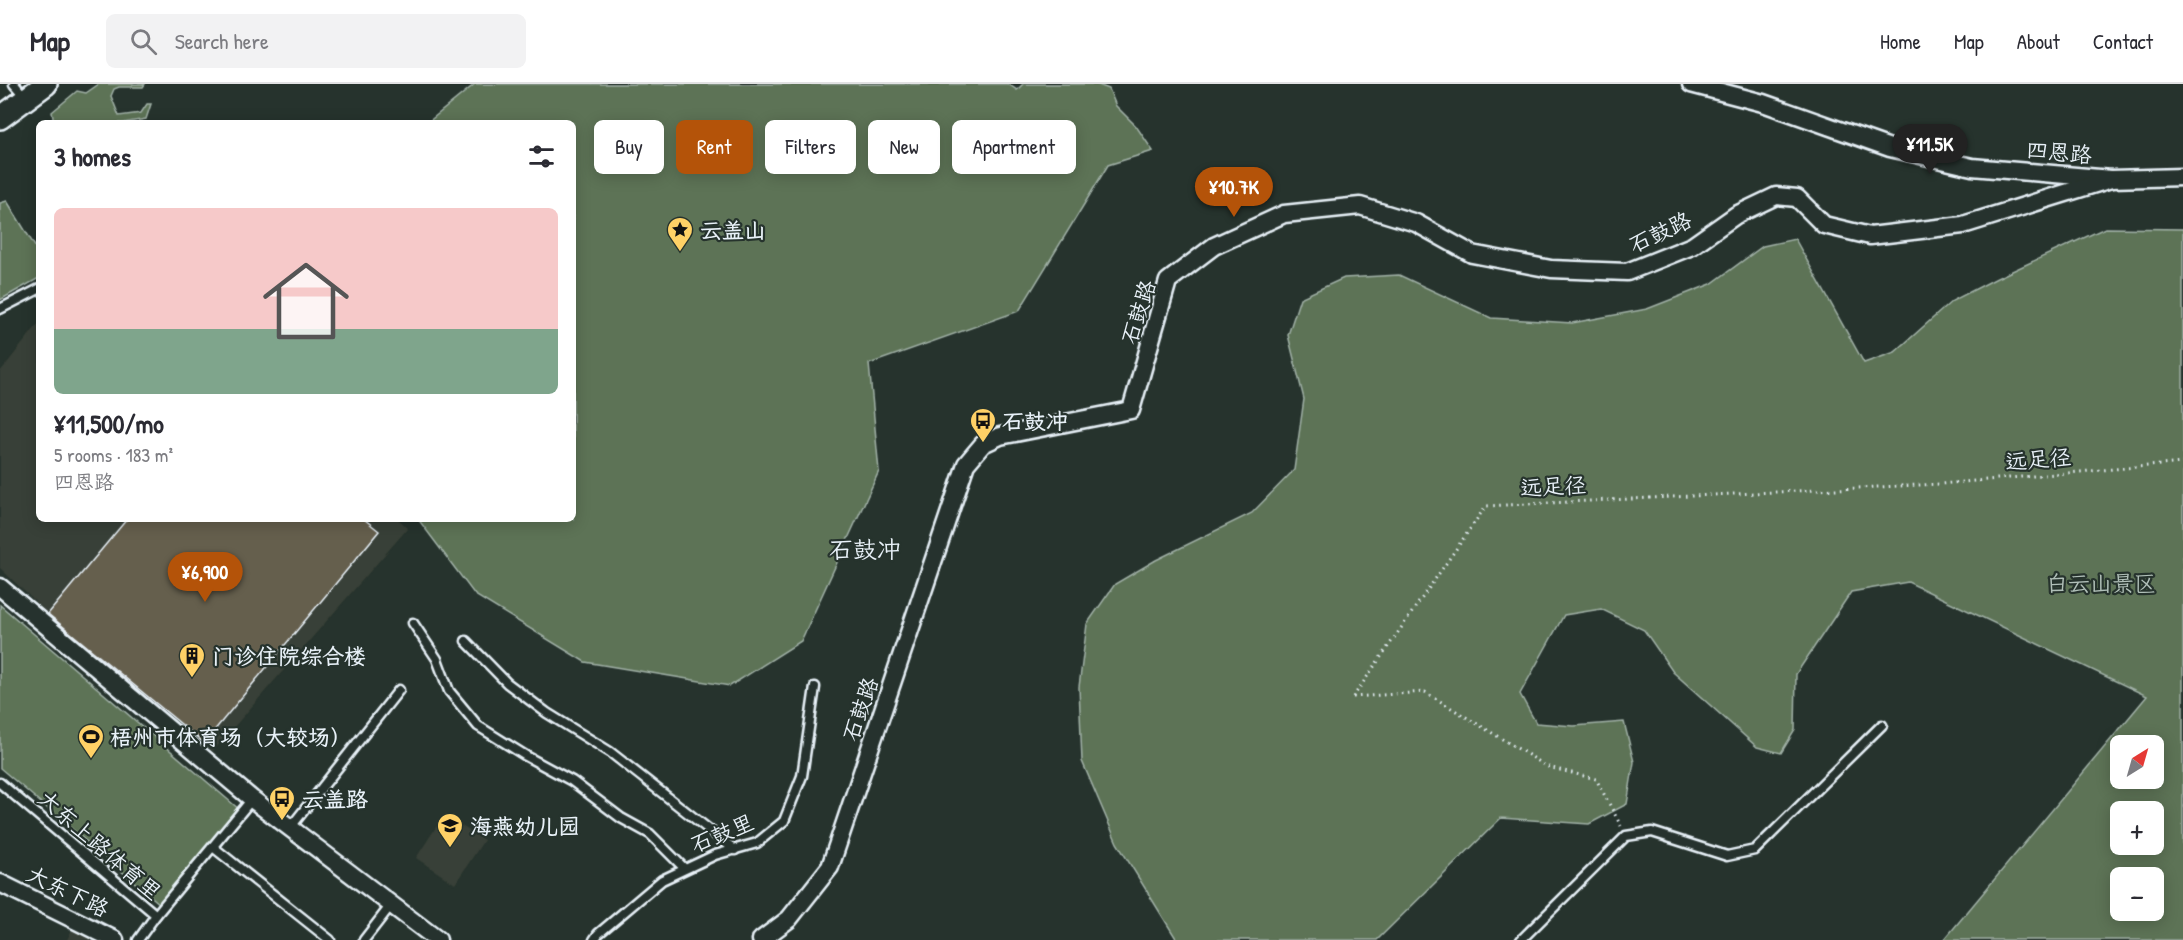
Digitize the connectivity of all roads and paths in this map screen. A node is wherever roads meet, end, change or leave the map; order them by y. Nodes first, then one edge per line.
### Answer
1 (46, 84) edge
2 (1691, 84) edge
3 (20, 91) edge
4 (0, 118) edge
5 (2183, 177) edge
6 (2111, 179) junction
7 (36, 291) edge
8 (0, 309) edge
9 (2183, 463) edge
10 (0, 587) edge
11 (413, 623) dead end
12 (466, 640) dead end
13 (815, 687) dead end
14 (399, 690) dead end
15 (1882, 725) dead end
16 (0, 783) edge
17 (252, 799) junction
18 (290, 828) junction
19 (1626, 836) junction
20 (213, 847) junction
21 (735, 850) junction
22 (684, 868) junction
23 (0, 883) edge
24 (392, 905) junction
25 (156, 915) junction
26 (115, 940) edge
27 (138, 940) edge
28 (330, 940) edge
29 (364, 940) edge
30 (438, 940) edge
31 (594, 940) edge
32 (761, 940) edge
33 (1521, 940) edge

1 - 3 street
2 - 6 street, 四恩路
3 - 4 street
5 - 6 street, 四恩路
6 - 32 street, 石鼓路
7 - 8 lane
9 - 19 path, 远足径
10 - 17 street
11 - 22 lane
12 - 21 lane
13 - 21 lane, 石鼓里
14 - 18 lane
15 - 19 lane
16 - 25 lane, 大东上路体育里
17 - 18 street
17 - 20 lane
18 - 24 street
19 - 33 lane
20 - 25 lane
20 - 28 lane
21 - 22 lane, 石鼓里
22 - 31 lane, 石鼓里
23 - 26 street, 大东下路
24 - 29 lane
24 - 30 street
25 - 27 lane, 大东上路体育里

